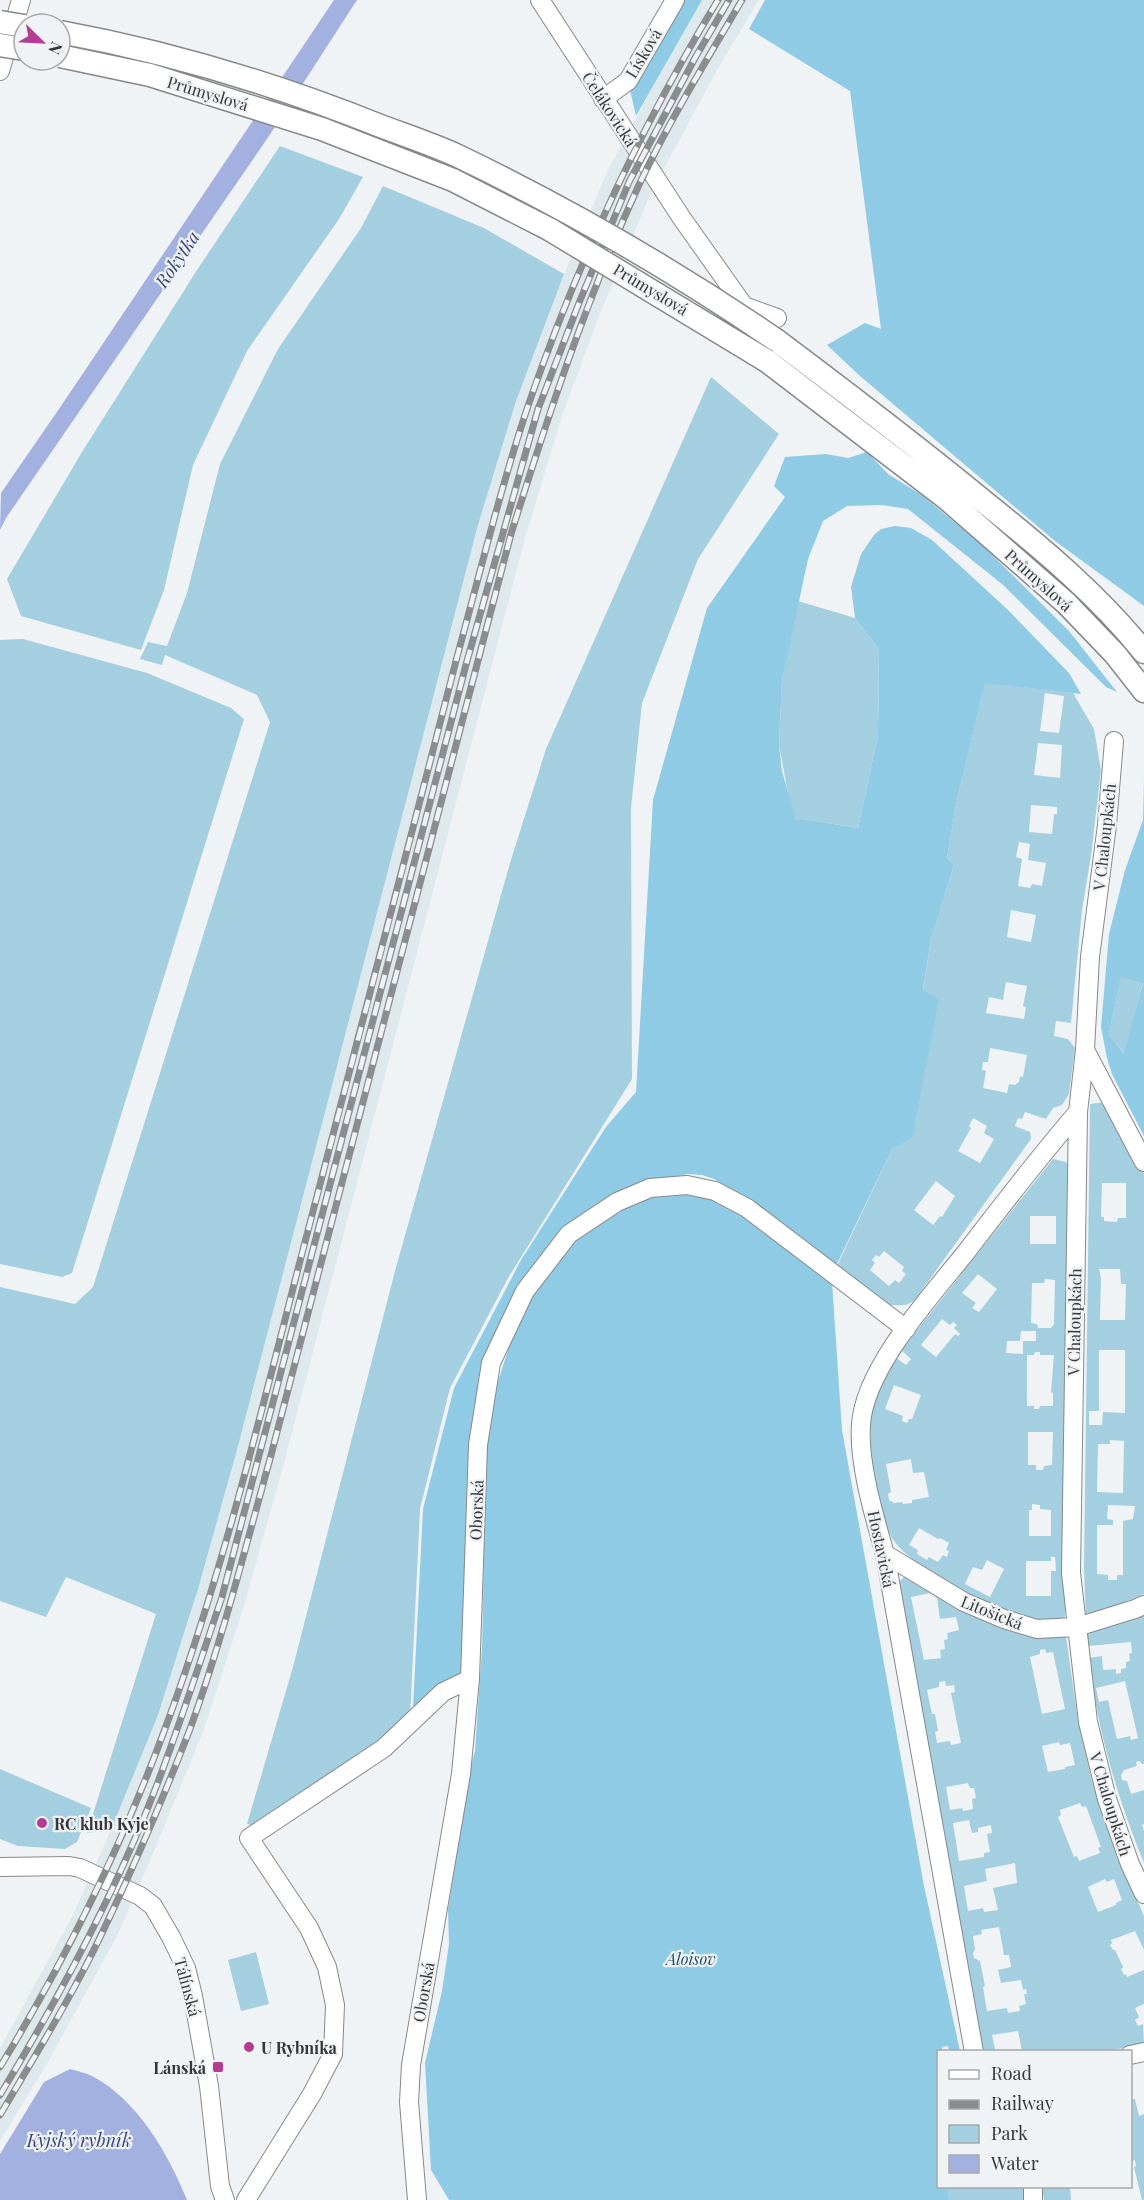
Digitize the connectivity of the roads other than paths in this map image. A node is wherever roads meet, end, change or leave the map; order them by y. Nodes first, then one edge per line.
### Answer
1 (21, 0) edge
2 (540, 0) edge
3 (675, 0) edge
4 (72, 35) edge
5 (72, 59) edge
6 (0, 71) edge
7 (603, 99) junction
8 (773, 340) junction
9 (1144, 652) edge
10 (1144, 691) edge
11 (1114, 741) dead end
12 (1085, 1050) junction
13 (1078, 1112) junction
14 (1144, 1162) edge
15 (906, 1329) junction
16 (885, 1554) junction
17 (1144, 1605) edge
18 (1077, 1627) junction
19 (470, 1679) junction
20 (0, 1867) edge
21 (1144, 1894) edge
22 (974, 2050) edge
23 (225, 2200) edge
24 (246, 2200) edge
25 (417, 2200) edge

1 - 6 street
2 - 7 street, Čelákovická
3 - 7 street, Lísková
4 - 8 main road, Průmyslová, bridge
5 - 8 main road, Průmyslová, bridge
7 - 8 street, Čelákovická
8 - 9 main road, Průmyslová
8 - 10 main road, Průmyslová
11 - 12 street, V Chaloupkách
12 - 13 street, V Chaloupkách
12 - 14 street
13 - 15 street, Hostavická
13 - 18 street, V Chaloupkách
15 - 16 street, Hostavická
15 - 19 street, Oborská
16 - 18 street, Litošická
16 - 22 street, Hostavická
17 - 18 street, Litošická
18 - 21 street, V Chaloupkách
19 - 24 street
19 - 25 street, Oborská
20 - 23 street, Tálínská

